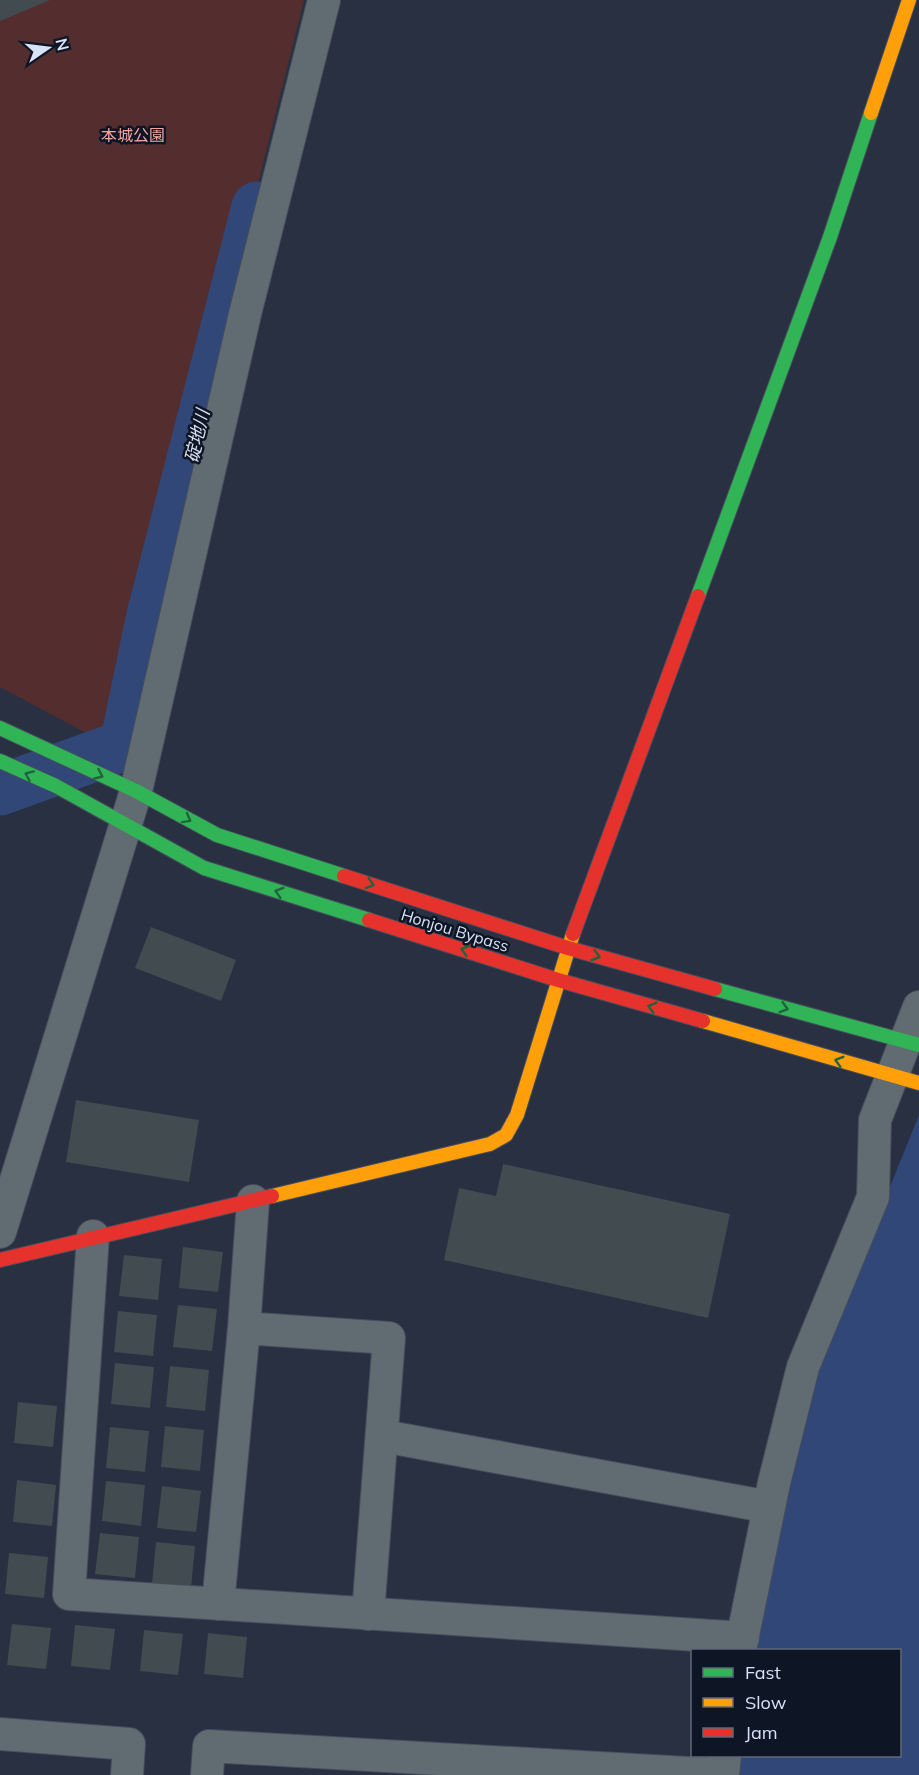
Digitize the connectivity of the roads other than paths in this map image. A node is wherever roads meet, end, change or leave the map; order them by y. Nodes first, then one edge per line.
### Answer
1 (324, 0) edge
2 (909, 0) edge
3 (0, 728) edge
4 (1, 762) edge
5 (136, 791) junction
6 (124, 824) junction
7 (568, 948) junction
8 (558, 980) junction
9 (919, 1007) edge
10 (912, 1043) edge
11 (902, 1079) edge
12 (253, 1201) junction
13 (0, 1232) edge
14 (93, 1236) junction
15 (0, 1260) edge
16 (244, 1328) junction
17 (383, 1436) junction
18 (769, 1507) junction
19 (218, 1604) junction
20 (368, 1614) junction
21 (742, 1644) edge
22 (0, 1734) edge
23 (725, 1757) edge
24 (394, 1766) edge
25 (127, 1775) edge
26 (207, 1775) edge

1 - 5 street
2 - 7 main road
3 -> 5 main road, Honjou Bypass
6 -> 4 main road, Honjou Bypass
5 - 6 street
5 -> 7 main road, Honjou Bypass
8 -> 6 main road, Honjou Bypass
6 - 13 street
7 - 8 main road
7 -> 10 main road, Honjou Bypass
11 -> 8 main road, Honjou Bypass
8 - 12 main road
9 - 10 street
10 - 11 street
11 - 18 street
12 - 14 main road
12 - 16 street
14 - 15 main road
14 - 19 street
16 - 17 street
16 - 19 street
17 - 18 street
17 - 20 street
18 - 21 street
19 - 20 street
20 - 21 street
22 - 25 street
23 - 24 street
24 - 26 street

